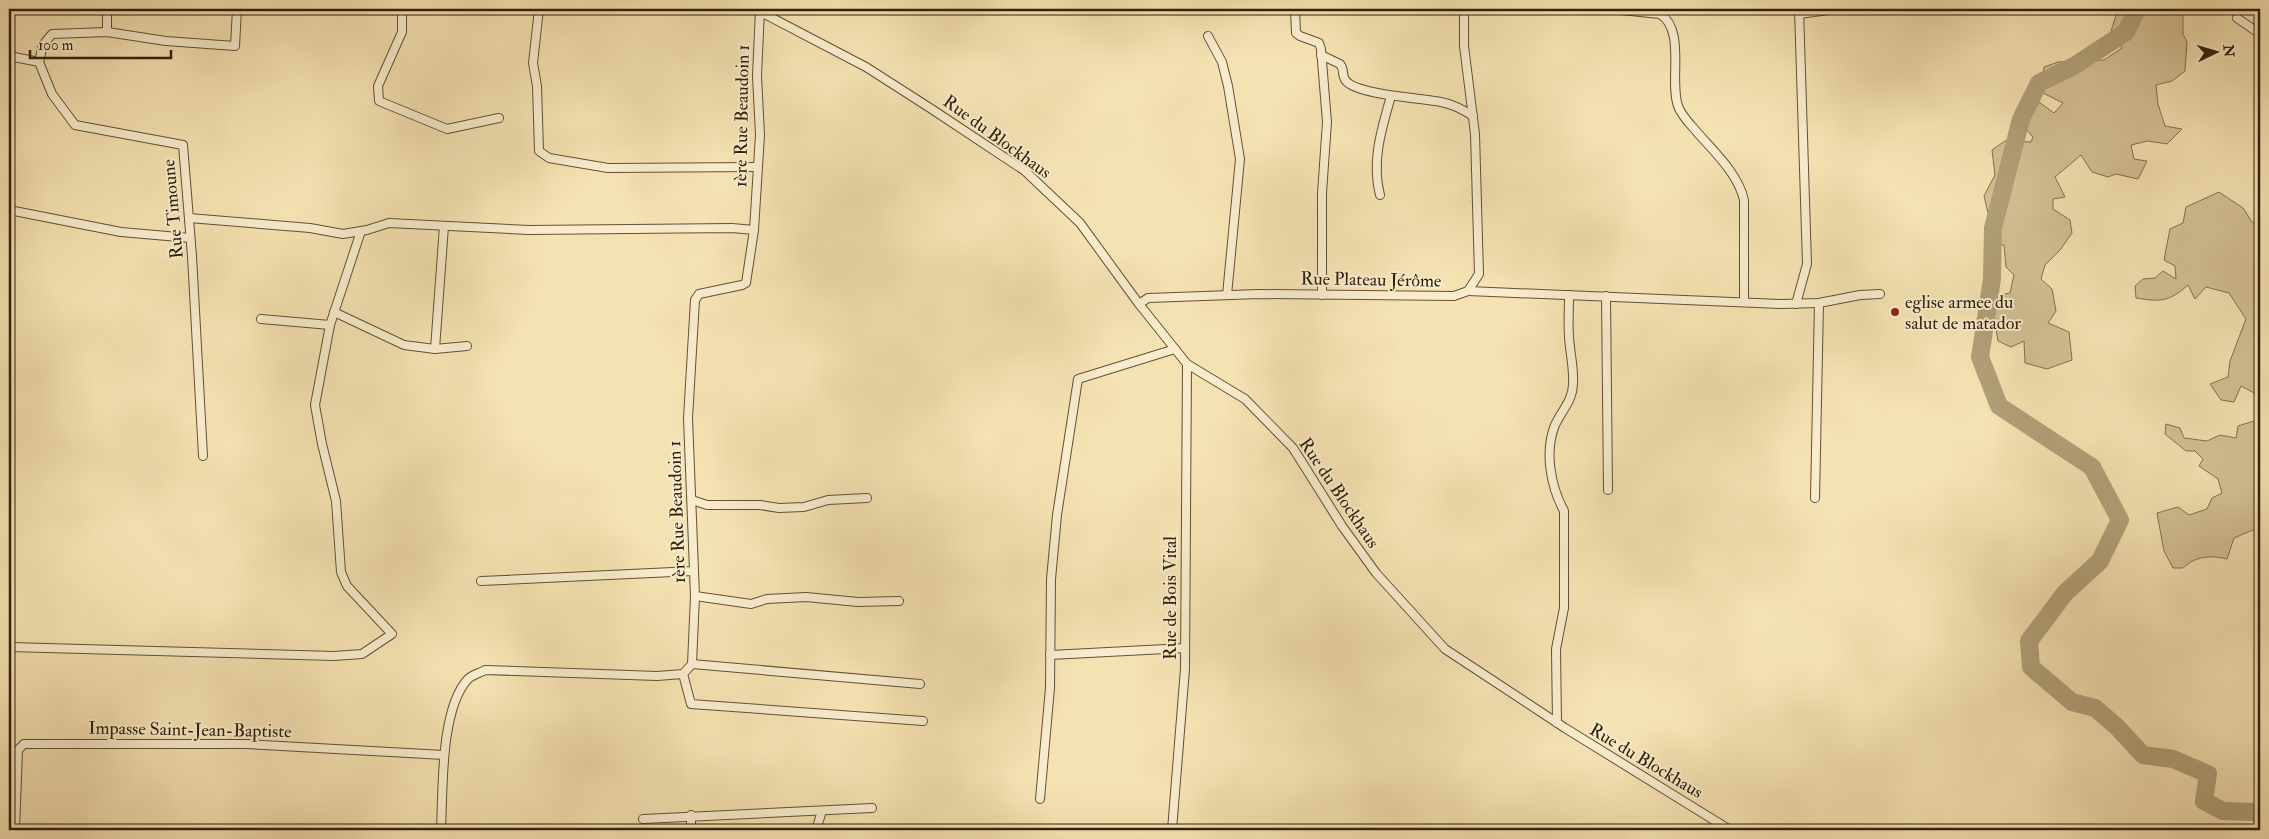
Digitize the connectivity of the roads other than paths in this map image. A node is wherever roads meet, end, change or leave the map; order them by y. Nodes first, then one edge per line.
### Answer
1 (107, 9) edge
2 (237, 9) edge
3 (402, 9) edge
4 (539, 9) edge
5 (1295, 9) edge
6 (1464, 9) edge
7 (1610, 9) edge
8 (1836, 9) edge
9 (758, 10) edge
10 (1799, 12) edge
11 (2237, 18) dead end
12 (107, 32) junction
13 (2260, 34) edge
14 (1208, 36) dead end
15 (1320, 55) junction
16 (9, 56) edge
17 (40, 62) junction
18 (1391, 96) junction
19 (1473, 116) junction
20 (499, 118) dead end
21 (758, 168) junction
22 (1380, 195) dead end
23 (9, 210) edge
24 (189, 218) junction
25 (444, 226) junction
26 (754, 230) junction
27 (361, 231) junction
28 (190, 238) junction
29 (1468, 291) junction
30 (1880, 294) dead end
31 (1226, 295) junction
32 (1322, 295) junction
33 (1569, 295) junction
34 (1606, 296) junction
35 (1744, 302) junction
36 (1819, 303) junction
37 (1139, 304) junction
38 (1796, 304) junction
39 (334, 312) junction
40 (261, 319) dead end
41 (330, 324) junction
42 (467, 346) dead end
43 (435, 349) junction
44 (1175, 349) junction
45 (1188, 364) junction
46 (203, 456) dead end
47 (1608, 490) dead end
48 (867, 498) dead end
49 (1815, 498) dead end
50 (692, 500) junction
51 (694, 571) junction
52 (481, 581) dead end
53 (695, 596) junction
54 (899, 601) dead end
55 (9, 646) edge
56 (1185, 648) junction
57 (1050, 655) junction
58 (692, 664) junction
59 (683, 674) junction
60 (920, 684) dead end
61 (923, 721) dead end
62 (1557, 723) junction
63 (444, 755) junction
64 (1040, 799) dead end
65 (872, 808) dead end
66 (822, 811) junction
67 (691, 815) junction
68 (643, 819) dead end
69 (15, 830) edge
70 (441, 830) edge
71 (691, 830) edge
72 (816, 830) edge
73 (1172, 830) edge
74 (1730, 830) edge

1 - 12 street
2 - 12 street
3 - 20 street
4 - 21 street
5 - 15 street
6 - 19 street
7 - 35 street
8 - 10 street
9 - 21 street, 1ère Rue Beaudoin 1
9 - 37 street, Rue du Blockhaus
10 - 38 street
11 - 13 street
12 - 17 street
14 - 31 street
15 - 18 street
15 - 32 street
16 - 17 street
17 - 24 street, Rue Timoune
18 - 19 street
18 - 22 street
19 - 29 street
21 - 26 street, 1ère Rue Beaudoin 1
23 - 28 street
24 - 27 street
24 - 28 street, Rue Timoune
25 - 26 street
25 - 27 street
25 - 43 street
26 - 50 street, 1ère Rue Beaudoin 1
27 - 39 street
28 - 46 street, Rue Timoune
29 - 32 street, Rue Plateau Jérôme
29 - 33 street, Rue Plateau Jérôme
30 - 36 street, Rue Plateau Jérôme
31 - 32 street, Rue Plateau Jérôme
31 - 37 street, Rue Plateau Jérôme
33 - 34 street, Rue Plateau Jérôme
33 - 62 street
34 - 35 street, Rue Plateau Jérôme
34 - 47 street
35 - 38 street, Rue Plateau Jérôme
36 - 38 street, Rue Plateau Jérôme
36 - 49 street
37 - 44 street, Rue du Blockhaus
39 - 41 street
39 - 43 street
40 - 41 street
41 - 55 street
42 - 43 street
44 - 45 street, Rue du Blockhaus
44 - 57 street
45 - 56 street, Rue de Bois Vital
45 - 62 street, Rue du Blockhaus
48 - 50 street
50 - 51 street, 1ère Rue Beaudoin 1
51 - 52 street
51 - 53 street, 1ère Rue Beaudoin 1
53 - 54 street
53 - 58 street, 1ère Rue Beaudoin 1
56 - 57 street
56 - 73 street, Rue de Bois Vital
57 - 64 street
58 - 59 street
58 - 60 street
59 - 61 street
59 - 63 street
62 - 74 street, Rue du Blockhaus
63 - 69 street, Impasse Saint-Jean-Baptiste
63 - 70 street
65 - 66 street
66 - 67 street
66 - 72 street
67 - 68 street
67 - 71 street

